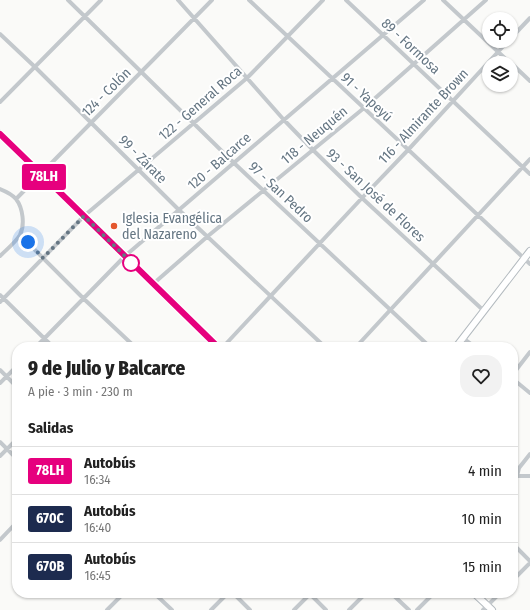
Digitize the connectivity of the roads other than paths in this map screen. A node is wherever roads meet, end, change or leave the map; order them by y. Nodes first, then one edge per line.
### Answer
1 (68, 0) edge
2 (101, 0) edge
3 (178, 0) edge
4 (212, 0) edge
5 (249, 0) edge
6 (323, 0) edge
7 (346, 0) edge
8 (424, 0) edge
9 (443, 0) edge
10 (486, 0) edge
11 (85, 16) junction
12 (194, 18) junction
13 (530, 18) edge
14 (464, 19) junction
15 (518, 31) edge
16 (0, 34) edge
17 (384, 35) junction
18 (287, 37) junction
19 (502, 48) edge
20 (498, 52) junction
21 (503, 56) edge
22 (414, 64) junction
23 (35, 67) junction
24 (518, 70) edge
25 (142, 71) junction
26 (247, 78) junction
27 (332, 79) junction
28 (530, 81) edge
29 (453, 100) junction
30 (0, 102) edge
31 (364, 108) junction
32 (284, 120) junction
33 (91, 123) junction
34 (193, 123) junction
35 (0, 134) edge
36 (313, 150) junction
37 (408, 150) junction
38 (530, 159) edge
39 (234, 163) junction
40 (523, 167) junction
41 (139, 170) junction
42 (41, 173) junction
43 (530, 174) edge
44 (0, 189) edge
45 (264, 191) junction
46 (362, 198) junction
47 (16, 199) junction
48 (179, 210) junction
49 (479, 215) junction
50 (84, 216) junction
51 (20, 235) junction
52 (208, 236) junction
53 (320, 244) junction
54 (530, 251) edge
55 (0, 256) edge
56 (125, 256) junction
57 (43, 258) junction
58 (524, 258) junction
59 (433, 264) junction
60 (530, 264) edge
61 (153, 284) junction
62 (271, 295) junction
63 (1, 299) edge
64 (84, 299) junction
65 (391, 310) junction
66 (484, 311) junction
67 (44, 338) junction
68 (463, 338) junction
69 (40, 342) edge
70 (48, 342) edge
71 (130, 342) edge
72 (213, 342) edge
73 (228, 342) edge
74 (321, 342) edge
75 (361, 342) edge
76 (425, 342) edge
77 (460, 342) edge
78 (468, 342) edge
79 (530, 352) edge
80 (518, 368) edge
81 (0, 370) edge
82 (12, 371) edge
83 (7, 376) junction
84 (12, 382) edge
85 (0, 383) edge
86 (518, 383) edge
87 (530, 393) edge
88 (0, 442) edge
89 (12, 444) edge
90 (7, 449) junction
91 (12, 454) edge
92 (530, 454) edge
93 (0, 456) edge
94 (518, 470) edge
95 (518, 476) edge
96 (530, 476) edge
97 (12, 527) edge
98 (0, 540) edge
99 (518, 549) edge
100 (530, 562) edge
101 (518, 575) edge
102 (119, 598) edge
103 (159, 598) edge
104 (223, 598) edge
105 (238, 598) edge
106 (305, 598) edge
107 (315, 598) edge
108 (361, 598) edge
109 (396, 598) edge
110 (429, 598) edge
111 (478, 598) edge
112 (496, 598) edge
113 (487, 609) edge
114 (107, 610) edge
115 (172, 610) edge
116 (211, 610) edge
117 (250, 610) edge
118 (294, 610) edge
119 (326, 610) edge
120 (349, 610) edge
121 (409, 610) edge
122 (417, 610) edge

1 - 11 street, 97 - San Pedro
2 - 11 street
3 - 12 street, 93 - San José de Flores
4 - 12 street, 124 - Colón
5 - 18 street, 91 - Yapeyú
6 - 18 street, 122 - General Roca
7 - 17 street, 89 - Formosa
8 - 17 street, 120 - Balcarce
9 - 14 street
10 - 14 street, 118 - Neuquén
11 - 23 street
11 - 25 street, 97 - San Pedro
12 - 25 street, 124 - Colón
12 - 26 street, 93 - San José de Flores
13 - 15 street
14 - 20 street
14 - 22 street, 118 - Neuquén
16 - 23 street, 99 - Zárate
17 - 22 street, 89 - Formosa
17 - 27 street, 120 - Balcarce
18 - 26 street, 122 - General Roca
18 - 27 street, 91 - Yapeyú
19 - 20 street, 116 - Almirante Brown
20 - 21 street
20 - 29 street, 116 - Almirante Brown
22 - 29 street, 89 - Formosa
22 - 31 street, 118 - Neuquén
23 - 30 street
23 - 33 street, 99 - Zárate
24 - 28 street
25 - 33 street, 124 - Colón
25 - 34 street, 97 - San Pedro
26 - 32 street, 93 - San José de Flores
26 - 34 street, 122 - General Roca
27 - 31 street, 91 - Yapeyú
27 - 32 street, 120 - Balcarce
29 - 37 street, 116 - Almirante Brown
29 - 40 street, 89 - Formosa
31 - 36 street, 118 - Neuquén
31 - 37 street, 91 - Yapeyú
32 - 36 street, 93 - San José de Flores
32 - 39 street, 120 - Balcarce
33 - 41 street, 99 - Zárate
33 - 42 street, 124 - Colón
34 - 39 street, 97 - San Pedro
34 - 41 street, 122 - General Roca
35 - 42 street
36 - 45 street, 118 - Neuquén
36 - 46 street, 93 - San José de Flores
37 - 46 street, 116 - Almirante Brown
37 - 49 street, 91 - Yapeyú
38 - 40 street
39 - 45 street, 97 - San Pedro
39 - 48 street, 120 - Balcarce
40 - 43 street, 89 - Formosa
40 - 49 street
41 - 48 street, 99 - Zárate
41 - 50 street, 122 - General Roca
42 - 47 street, 124 - Colón
42 - 50 street
44 - 47 street
45 - 52 street, 118 - Neuquén
45 - 53 street, 97 - San Pedro
46 - 53 street, 116 - Almirante Brown
46 - 59 street, 93 - San José de Flores
47 - 51 street
48 - 52 street, 99 - Zárate
48 - 56 street, 120 - Balcarce
49 - 58 street, 91 - Yapeyú
49 - 59 street
50 - 56 street
50 - 57 street, 122 - General Roca
51 - 55 street
51 - 57 street
52 - 61 street, 118 - Neuquén
52 - 62 street, 99 - Zárate
53 - 62 street, 116 - Almirante Brown
53 - 65 street, 97 - San Pedro
54 - 58 street
56 - 61 street
56 - 64 street, 120 - Balcarce
57 - 63 street, 122 - General Roca
57 - 64 street
58 - 60 street, 91 - Yapeyú
58 - 66 street
59 - 65 street
59 - 66 street, 93 - San José de Flores
61 - 72 street
62 - 73 street, 116 - Almirante Brown
62 - 74 street, 99 - Zárate
63 - 67 street
64 - 67 street, 120 - Balcarce
64 - 71 street
65 - 75 street
65 - 76 street, 97 - San Pedro
66 - 68 street
67 - 69 street, 120 - Balcarce
67 - 70 street
68 - 77 street
68 - 78 street
79 - 80 street
81 - 83 street
82 - 83 street
83 - 84 street
83 - 85 street
86 - 87 street
88 - 90 street
89 - 90 street
90 - 91 street
90 - 93 street
92 - 94 street
95 - 96 street
97 - 98 street
99 - 100 street
100 - 101 street
102 - 114 street
103 - 115 street
104 - 116 street
105 - 117 street
106 - 118 street
107 - 119 street
108 - 120 street
109 - 121 street
110 - 122 street
111 - 113 street
112 - 113 street

